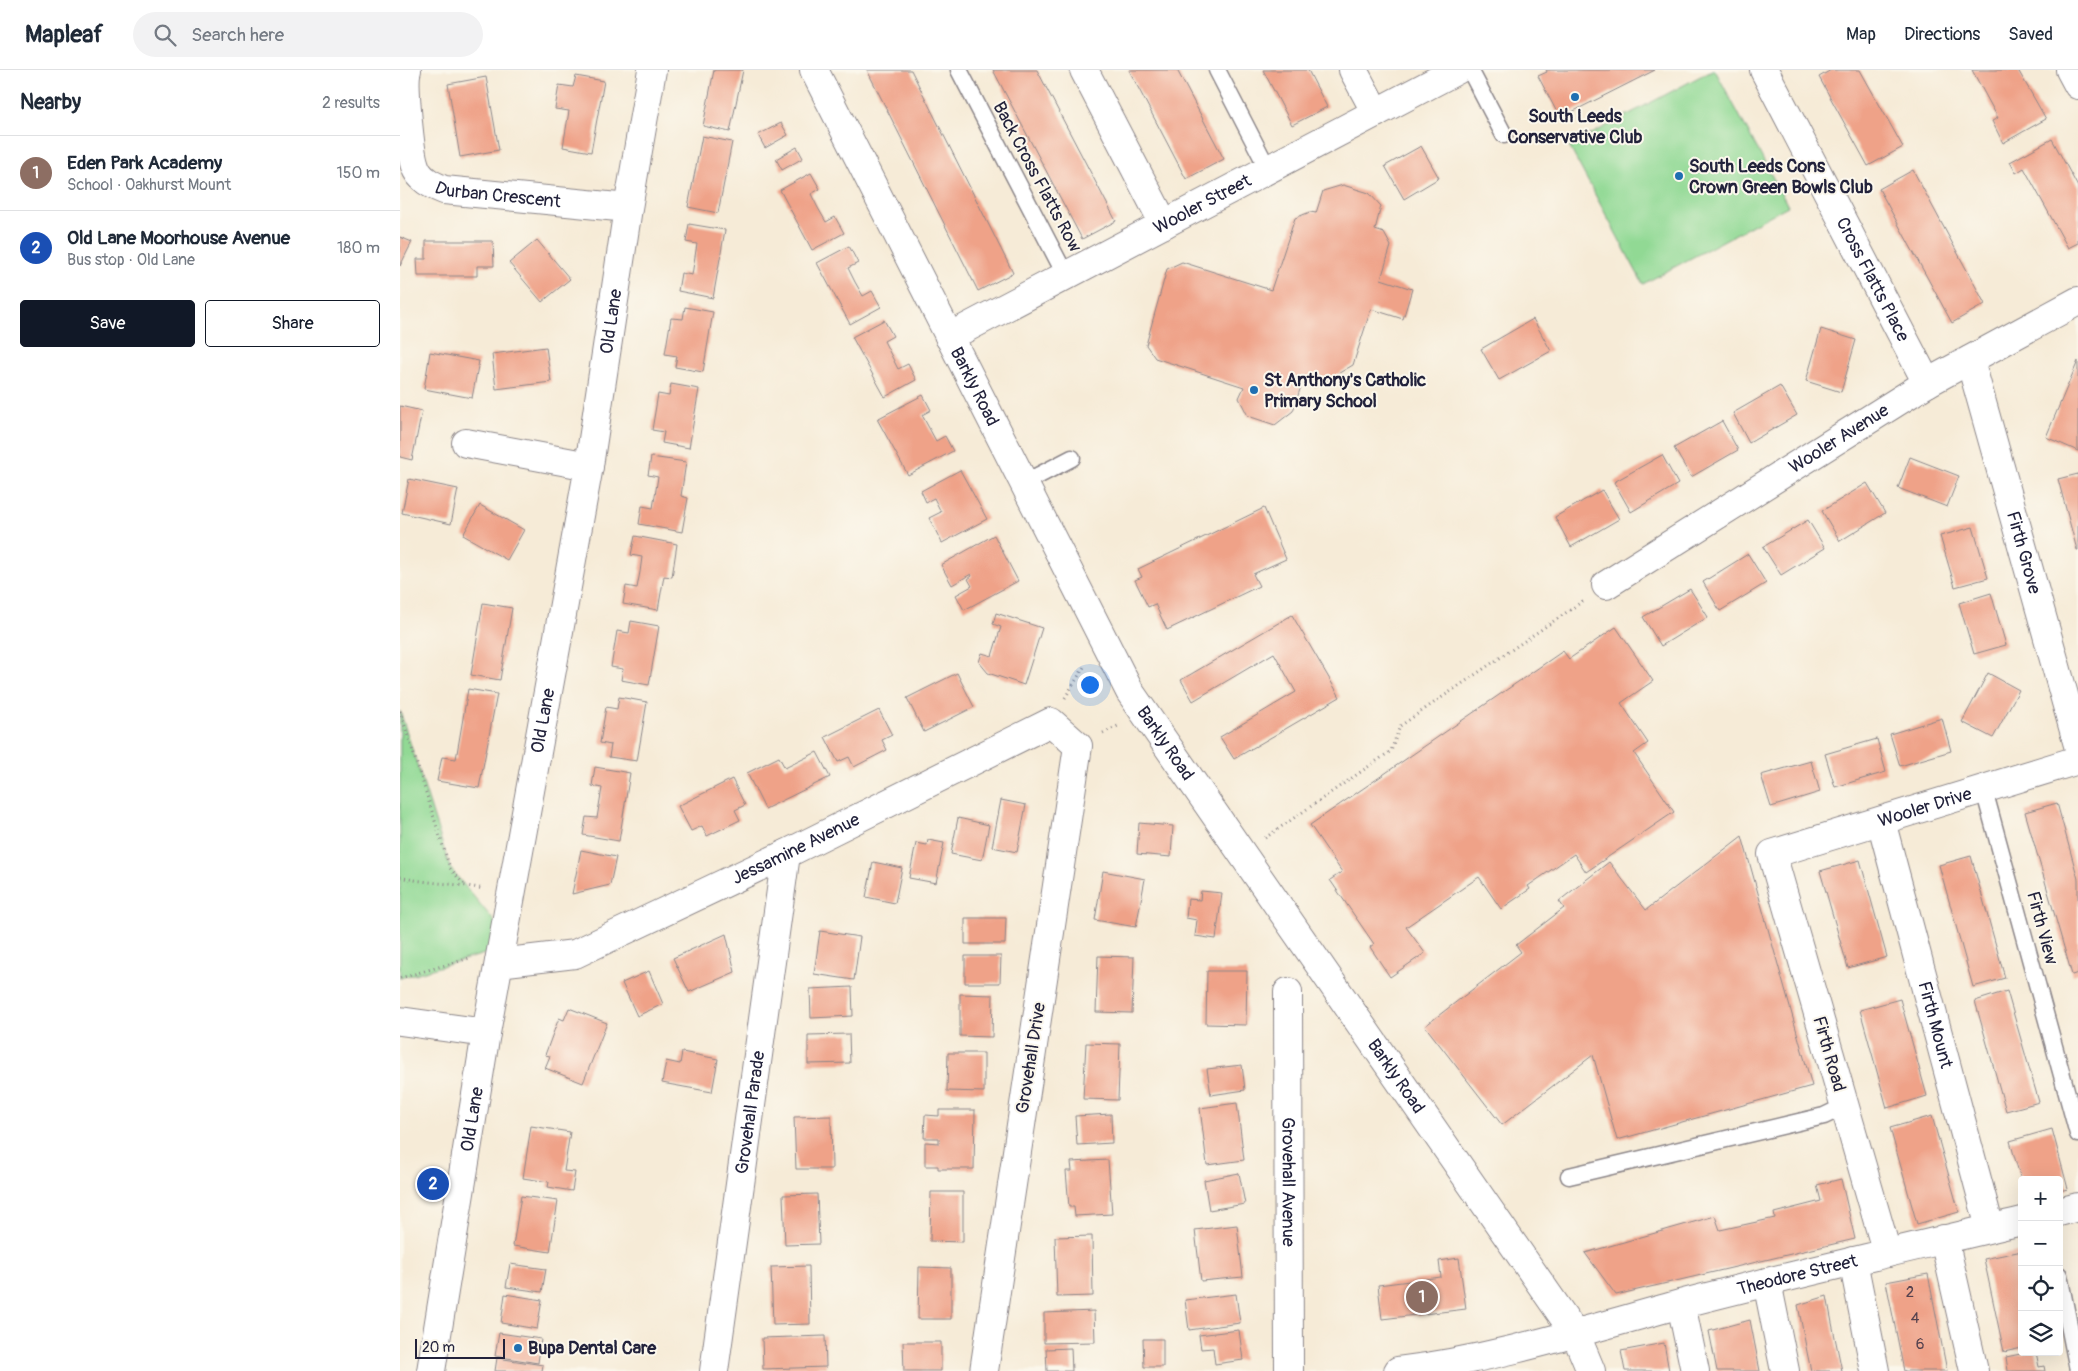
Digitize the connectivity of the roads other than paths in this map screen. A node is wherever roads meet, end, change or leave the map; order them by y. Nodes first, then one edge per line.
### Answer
1 (407, 70) edge
2 (652, 70) edge
3 (814, 70) edge
4 (959, 70) edge
5 (1084, 70) edge
6 (1217, 70) edge
7 (1353, 70) edge
8 (1457, 70) edge
9 (1470, 70) edge
10 (1764, 70) edge
11 (2070, 70) edge
12 (2078, 85) edge
13 (1376, 113) junction
14 (1504, 135) dead end
15 (1268, 169) junction
16 (628, 208) junction
17 (1164, 224) junction
18 (1066, 276) junction
19 (2078, 301) edge
20 (949, 338) junction
21 (1970, 360) junction
22 (1927, 384) junction
23 (466, 443) dead end
24 (1072, 458) dead end
25 (589, 466) junction
26 (1024, 482) junction
27 (1606, 585) road end
28 (1051, 722) joint
29 (2078, 745) edge
30 (2078, 760) edge
31 (1984, 790) junction
32 (1881, 821) junction
33 (786, 854) junction
34 (1772, 854) joint
35 (500, 956) junction
36 (1288, 992) dead end
37 (400, 1021) edge
38 (486, 1033) junction
39 (1844, 1106) junction
40 (2078, 1134) edge
41 (1569, 1176) dead end
42 (2078, 1207) edge
43 (2063, 1211) edge
44 (2018, 1222) edge
45 (1990, 1228) junction
46 (1944, 1239) junction
47 (1886, 1253) junction
48 (1853, 1261) junction
49 (1767, 1282) junction
50 (2063, 1295) edge
51 (1681, 1304) junction
52 (1576, 1335) junction
53 (1440, 1368) edge
54 (2078, 1370) edge
55 (431, 1371) edge
56 (714, 1371) edge
57 (984, 1371) edge
58 (1289, 1371) edge
59 (1398, 1371) edge
60 (1591, 1371) edge
61 (1695, 1371) edge
62 (1785, 1371) edge
63 (1875, 1371) edge
64 (1974, 1371) edge

1 - 16 street, Durban Crescent
2 - 16 street, Old Lane
3 - 20 street, Barkly Road
4 - 18 lane, Back Cross Flatts Row
5 - 17 street
6 - 15 lane
7 - 13 street
8 - 13 street, Wooler Street
9 - 14 lane
10 - 22 street, Cross Flatts Place
11 - 12 street
13 - 15 street, Wooler Street
15 - 17 street, Wooler Street
16 - 25 street, Old Lane
17 - 18 street, Wooler Street
18 - 20 street, Wooler Street
19 - 21 street, Wooler Avenue
20 - 26 street, Barkly Road
21 - 22 street, Wooler Avenue
21 - 29 street, Firth Grove
22 - 27 street, Wooler Avenue
23 - 25 street
24 - 26 lane
25 - 35 street, Old Lane
26 - 52 street, Barkly Road
28 - 33 street, Jessamine Avenue
28 - 57 street, Grovehall Drive
30 - 31 street, Wooler Drive
31 - 32 street, Wooler Drive
31 - 40 lane, Firth View
32 - 34 street, Wooler Drive
32 - 45 street, Firth Mount
33 - 35 street, Jessamine Avenue
33 - 56 street, Grovehall Parade
34 - 39 street, Firth Road
35 - 38 street, Old Lane
36 - 58 street, Grovehall Avenue
37 - 38 street
38 - 55 street, Old Lane
39 - 41 lane
39 - 47 street, Firth Road
42 - 43 street
44 - 45 street, Theodore Street
45 - 46 street, Theodore Street
46 - 47 street, Theodore Street
46 - 64 street
47 - 48 street, Theodore Street
48 - 49 street, Theodore Street
48 - 63 street
49 - 51 street, Theodore Street
49 - 62 street
50 - 54 lane
51 - 52 street, Theodore Street
51 - 61 street
52 - 53 street, Theodore Street
52 - 60 street, Barkly Road
53 - 59 street, Theodore Street

